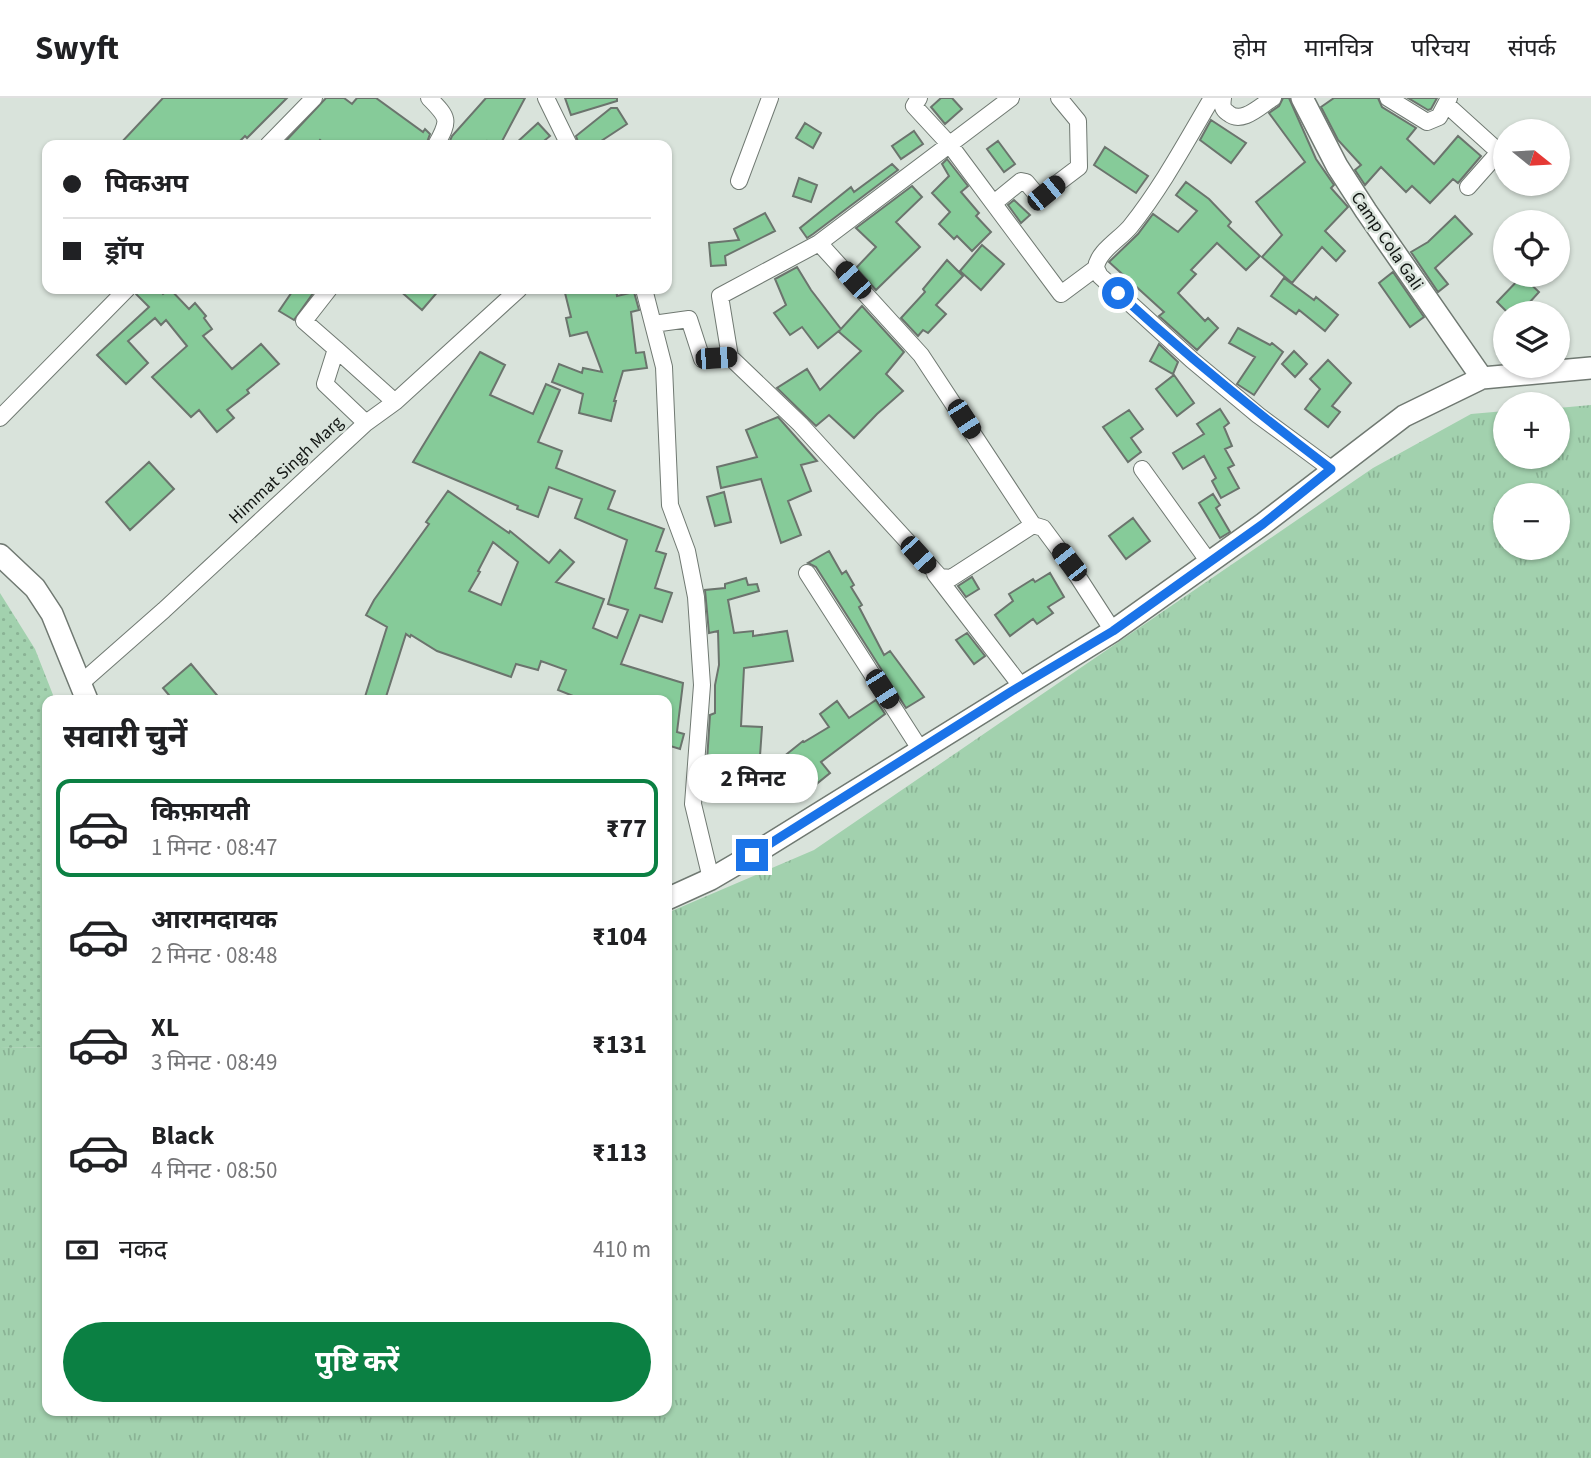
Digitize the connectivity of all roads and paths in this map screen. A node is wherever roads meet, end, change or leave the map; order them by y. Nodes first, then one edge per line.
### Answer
1 (314, 98) edge
2 (429, 98) edge
3 (547, 98) edge
4 (770, 98) edge
5 (919, 98) edge
6 (1011, 98) edge
7 (1059, 98) edge
8 (1212, 98) edge
9 (1223, 98) edge
10 (1273, 98) edge
11 (1302, 98) edge
12 (1388, 98) edge
13 (1448, 101) edge
14 (273, 140) edge
15 (438, 140) edge
16 (567, 140) edge
17 (950, 145) junction
18 (739, 180) dead end
19 (1468, 187) dead end
20 (994, 203) junction
21 (819, 243) junction
22 (1096, 268) junction
23 (122, 294) edge
24 (325, 294) edge
25 (514, 294) edge
26 (645, 294) edge
27 (653, 324) junction
28 (335, 349) junction
29 (730, 357) junction
30 (1591, 368) edge
31 (1482, 378) junction
32 (395, 402) junction
33 (0, 418) edge
34 (366, 423) junction
35 (1142, 469) dead end
36 (1331, 469) junction
37 (1033, 525) junction
38 (0, 555) edge
39 (1209, 562) junction
40 (807, 573) dead end
41 (935, 574) junction
42 (1113, 631) junction
43 (1021, 686) junction
44 (84, 692) edge
45 (920, 749) junction
46 (711, 878) junction
47 (672, 897) edge

1 - 14 street
2 - 15 street
3 - 16 street
4 - 18 street
5 - 17 street
6 - 17 street
7 - 20 street
8 - 22 street
9 - 10 street
11 - 31 street, Camp Cola Gali
12 - 13 street
13 - 19 street
17 - 20 street
17 - 21 street
20 - 22 street
21 - 29 street
21 - 37 street
22 - 36 street
23 - 33 street
24 - 28 street
25 - 32 street, Himmat Singh Marg
26 - 27 street
27 - 29 street
27 - 46 street
28 - 32 street
28 - 34 street
29 - 41 street
30 - 31 street
31 - 36 street
32 - 34 street, Himmat Singh Marg
34 - 44 street, Himmat Singh Marg
35 - 39 street
36 - 39 street
37 - 41 street
37 - 42 street
38 - 44 street
39 - 42 street
40 - 45 street
41 - 43 street
42 - 43 street
43 - 45 street
45 - 46 street
46 - 47 street

